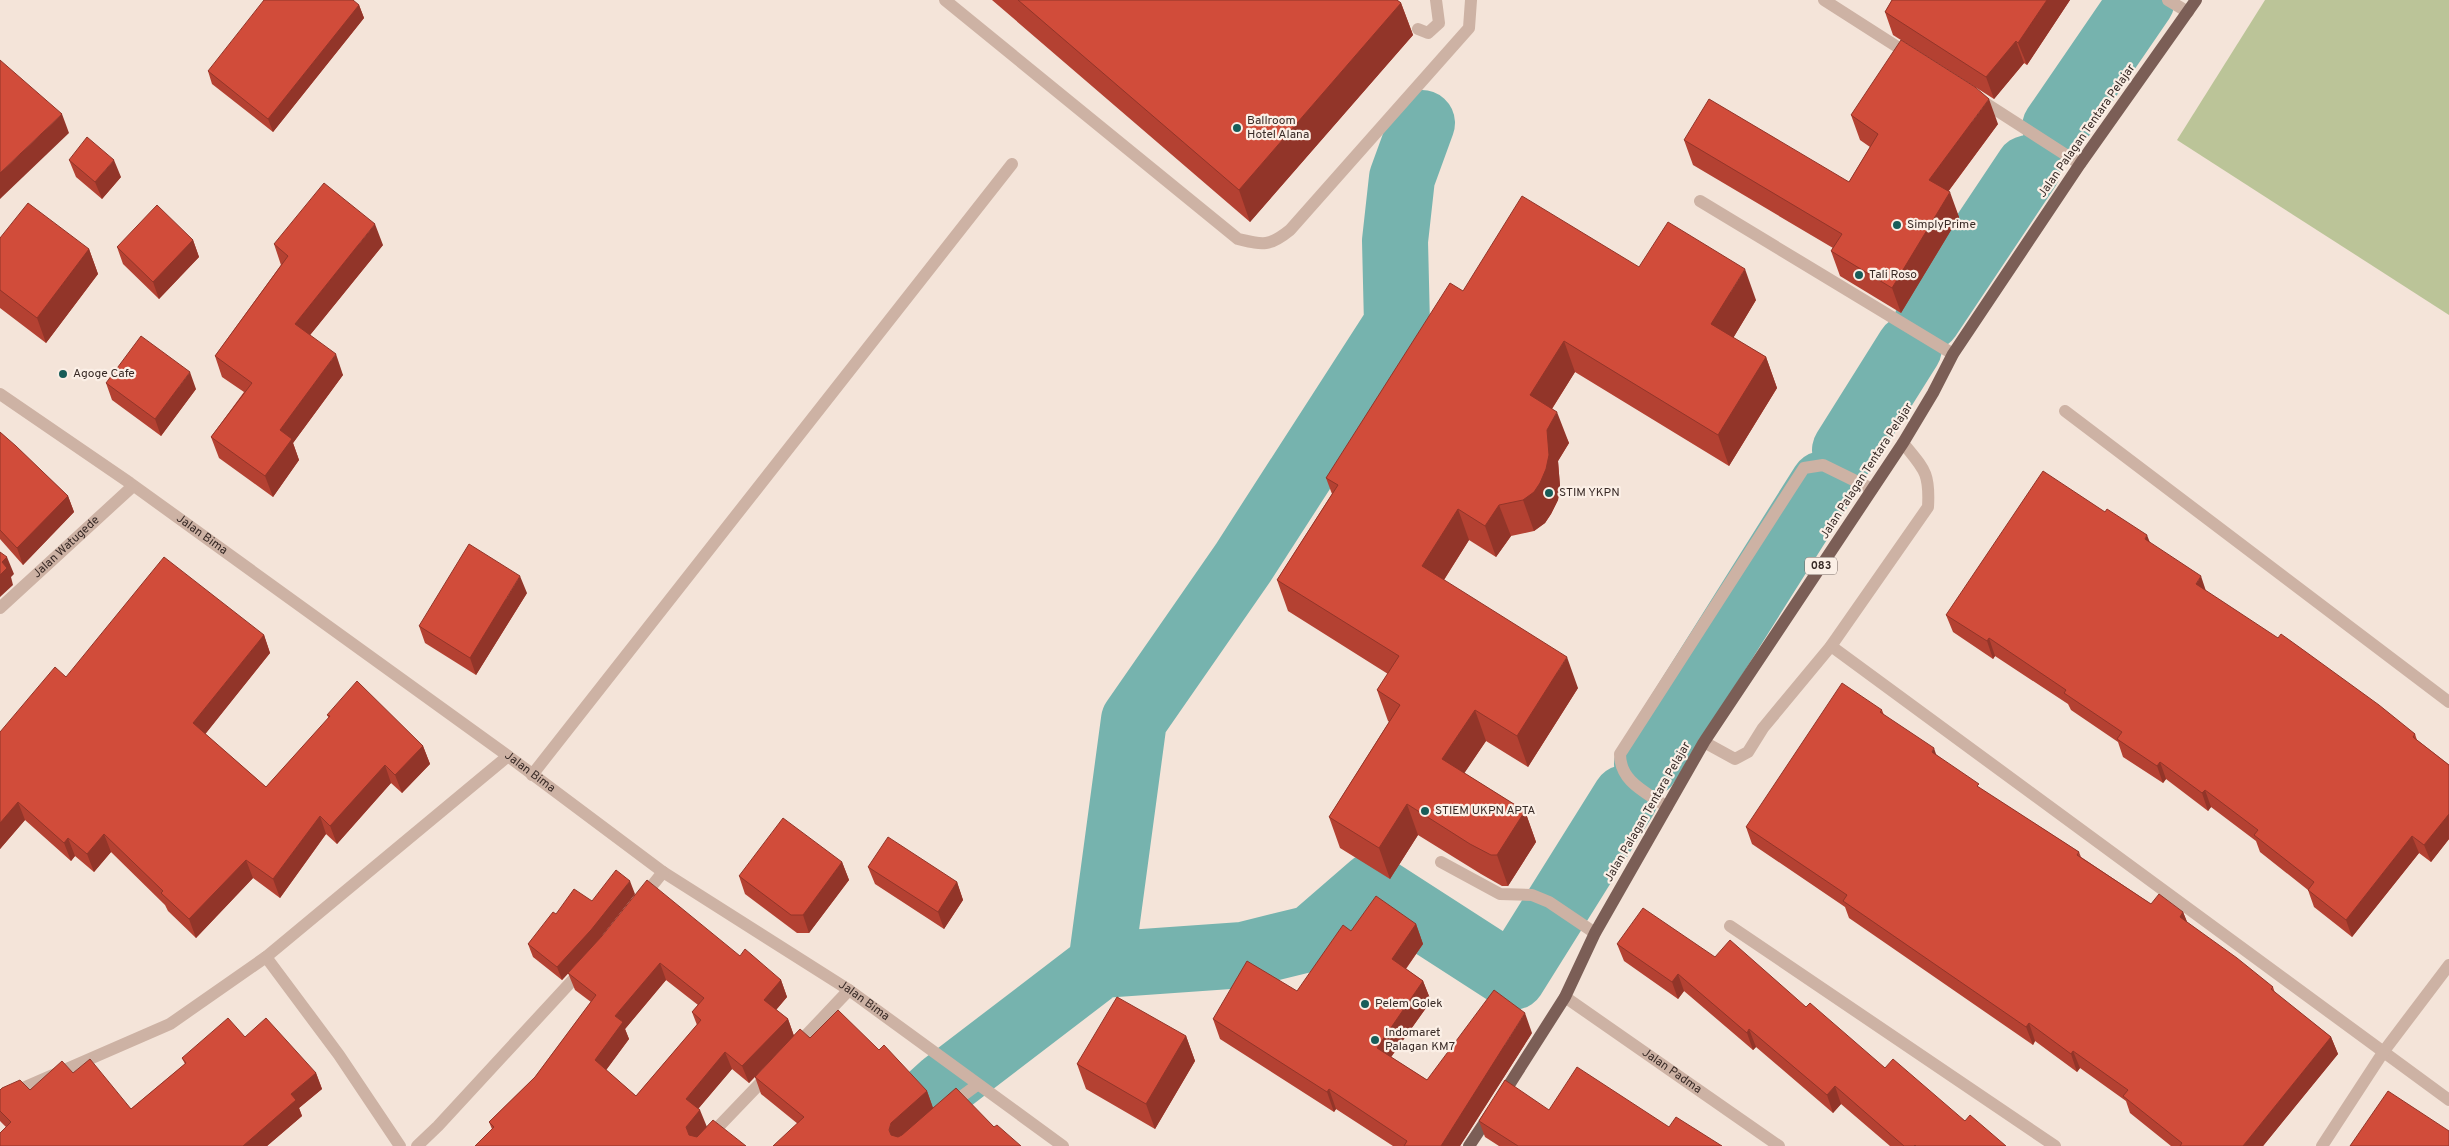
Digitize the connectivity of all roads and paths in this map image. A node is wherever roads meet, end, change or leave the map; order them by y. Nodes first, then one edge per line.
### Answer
1 (945, 0) edge
2 (1436, 0) edge
3 (1471, 0) edge
4 (1824, 0) edge
5 (2168, 0) edge
6 (2196, 0) edge
7 (2188, 12) junction
8 (1418, 30) dead end
9 (1923, 64) edge
10 (1965, 90) edge
11 (1012, 164) dead end
12 (2080, 164) junction
13 (1700, 201) dead end
14 (1953, 354) junction
15 (0, 394) edge
16 (2065, 411) dead end
17 (1902, 443) junction
18 (133, 486) junction
19 (1872, 488) junction
20 (0, 608) edge
21 (1831, 646) junction
22 (2449, 702) edge
23 (1704, 742) junction
24 (508, 756) junction
25 (532, 775) junction
26 (1667, 807) junction
27 (1441, 862) dead end
28 (663, 872) junction
29 (632, 910) edge
30 (1730, 926) dead end
31 (1595, 933) junction
32 (266, 957) junction
33 (589, 962) edge
34 (2449, 965) edge
35 (849, 990) junction
36 (1566, 997) junction
37 (2384, 1051) junction
38 (974, 1083) junction
39 (0, 1098) edge
40 (2449, 1100) edge
41 (940, 1114) edge
42 (400, 1146) edge
43 (417, 1146) edge
44 (700, 1146) edge
45 (1062, 1146) edge
46 (1469, 1146) edge
47 (1779, 1146) edge
48 (2055, 1146) edge
49 (2322, 1146) edge

1 - 3 street
2 - 8 street
4 - 9 street
5 - 7 street
6 - 7 main road, Jalan Palagan Tentara Pelajar / 083
7 - 12 main road, Jalan Palagan Tentara Pelajar / 083
10 - 12 street
11 - 25 street
12 - 14 main road, Jalan Palagan Tentara Pelajar / 083
13 - 14 street
14 - 17 main road, Jalan Palagan Tentara Pelajar / 083
15 - 18 street, Jalan Bima
16 - 22 street
17 - 19 main road, Jalan Palagan Tentara Pelajar / 083
17 - 21 street
18 - 20 street, Jalan Watugede
18 - 24 street, Jalan Bima
19 - 23 main road, Jalan Palagan Tentara Pelajar / 083
19 - 26 street
21 - 23 street
21 - 37 street
23 - 26 main road, Jalan Palagan Tentara Pelajar / 083
24 - 25 street, Jalan Bima
24 - 32 street
25 - 28 street, Jalan Bima
26 - 31 main road, Jalan Palagan Tentara Pelajar / 083
27 - 31 street
28 - 29 street
28 - 35 street, Jalan Bima
30 - 48 street
31 - 36 main road, Jalan Palagan Tentara Pelajar / 083
32 - 39 street
32 - 42 street
33 - 43 street
34 - 37 street
35 - 38 street, Jalan Bima
35 - 44 street
36 - 46 main road, Jalan Palagan Tentara Pelajar / 083
36 - 47 street, Jalan Padma
37 - 40 street
37 - 49 street
38 - 41 street
38 - 45 street, Jalan Bima

